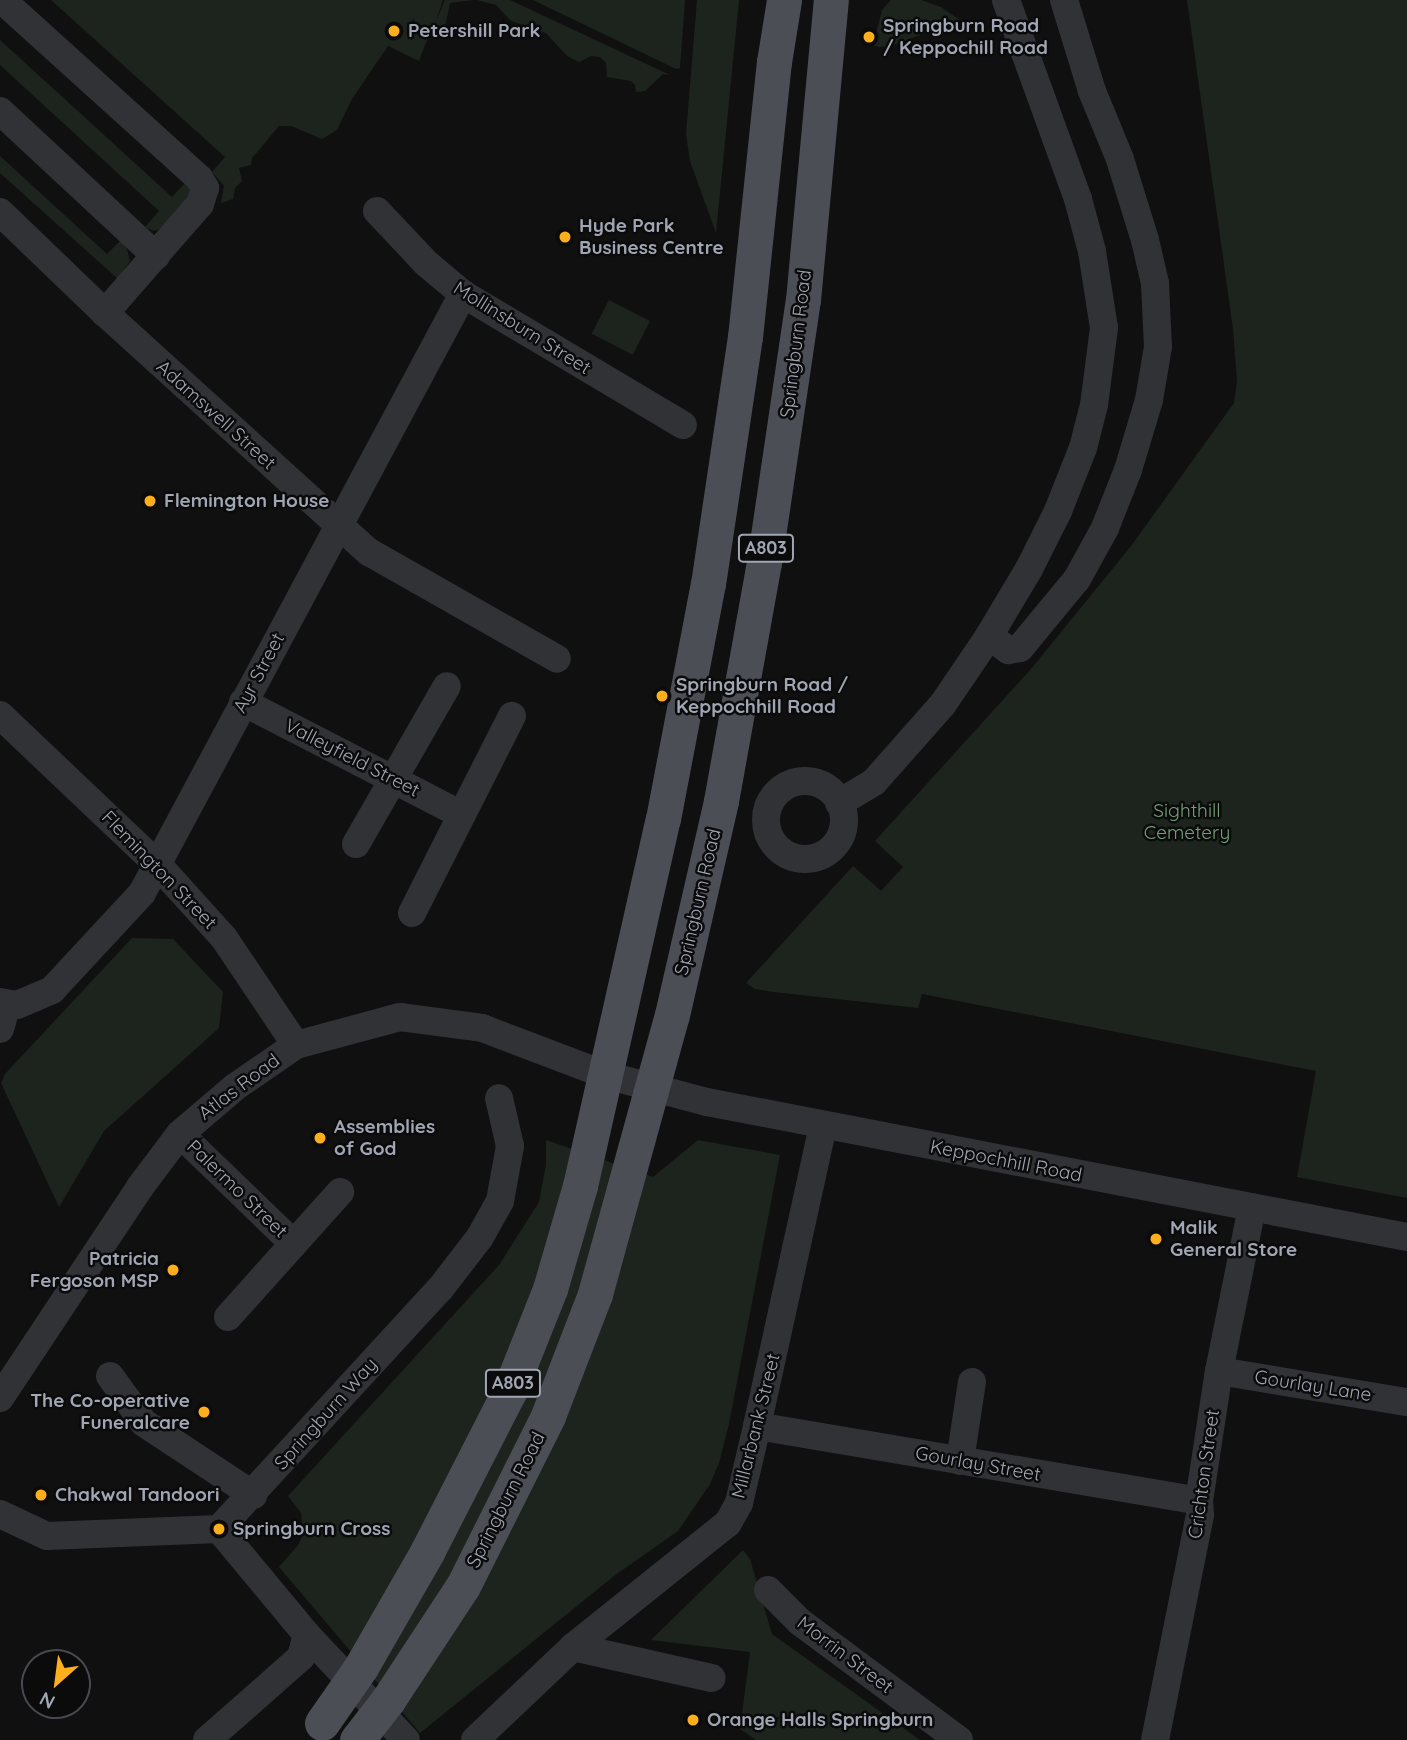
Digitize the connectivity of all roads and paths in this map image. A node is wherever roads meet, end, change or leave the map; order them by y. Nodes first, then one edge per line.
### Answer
1 (2, 0) edge
2 (784, 0) edge
3 (831, 0) edge
4 (1006, 0) edge
5 (1064, 0) edge
6 (0, 111) edge
7 (377, 211) dead end
8 (0, 212) edge
9 (156, 256) junction
10 (463, 294) junction
11 (105, 313) junction
12 (682, 425) dead end
13 (338, 526) junction
14 (989, 636) junction
15 (557, 659) dead end
16 (447, 686) dead end
17 (243, 702) junction
18 (0, 715) edge
19 (512, 716) dead end
20 (393, 779) junction
21 (839, 803) dead end
22 (462, 815) junction
23 (356, 844) dead end
24 (158, 865) junction
25 (412, 913) dead end
26 (2, 1012) edge
27 (296, 1045) junction
28 (606, 1075) junction
29 (652, 1088) junction
30 (499, 1098) dead end
31 (823, 1125) junction
32 (180, 1134) junction
33 (340, 1192) dead end
34 (1252, 1207) junction
35 (1407, 1237) edge
36 (294, 1244) junction
37 (228, 1317) dead end
38 (1219, 1371) junction
39 (110, 1376) dead end
40 (972, 1382) dead end
41 (0, 1398) edge
42 (1407, 1402) edge
43 (757, 1426) junction
44 (960, 1461) junction
45 (253, 1495) junction
46 (1199, 1501) junction
47 (0, 1514) edge
48 (219, 1529) junction
49 (768, 1590) dead end
50 (307, 1635) junction
51 (573, 1647) junction
52 (712, 1678) dead end
53 (315, 1731) edge
54 (207, 1740) edge
55 (357, 1740) edge
56 (406, 1740) edge
57 (475, 1740) edge
58 (959, 1740) edge
59 (1155, 1740) edge

1 - 9 street
2 - 28 main road, A803
3 - 29 main road, Springburn Road / A803
4 - 14 street
5 - 14 street
6 - 9 street
7 - 10 street, Mollinsburn Street
8 - 11 street, Adamswell Street
9 - 11 street
10 - 12 street, Mollinsburn Street
10 - 13 street, Ayr Street
11 - 13 street, Adamswell Street
13 - 15 street, Adamswell Street
13 - 17 street, Ayr Street
14 - 21 street
16 - 20 street
17 - 20 street, Valleyfield Street
17 - 24 street, Ayr Street
18 - 24 street, Flemington Street
19 - 22 street
20 - 22 street, Valleyfield Street
20 - 23 street
22 - 25 street
24 - 26 street, Ayr Street
24 - 27 street, Flemington Street
27 - 28 street, Atlas Road
27 - 32 street, Atlas Road
28 - 29 street, Keppochhill Road
28 - 53 main road, A803, bridge
29 - 31 street, Keppochhill Road
29 - 55 main road, Springburn Road / A803, bridge
30 - 45 street, Springburn Way
31 - 34 street, Keppochhill Road
31 - 43 street, Millarbank Street
32 - 36 street, Palermo Street
32 - 41 street, Atlas Road
33 - 36 street, Palermo Street
34 - 35 street, Keppochhill Road
34 - 38 street, Crichton Street
36 - 37 street, Palermo Street
38 - 42 street, Gourlay Lane
38 - 46 street, Crichton Street
39 - 45 street
40 - 44 street
43 - 44 street, Gourlay Street
43 - 51 street, Millarbank Street
44 - 46 street, Gourlay Street
45 - 48 street, Springburn Way
46 - 59 street, Crichton Street
47 - 48 street
48 - 50 street
49 - 58 street, Morrin Street
50 - 54 street
50 - 56 street
51 - 52 street
51 - 57 street, Millarbank Street

